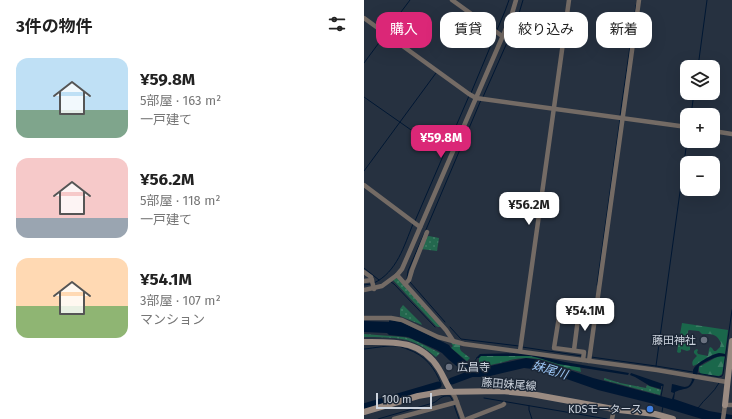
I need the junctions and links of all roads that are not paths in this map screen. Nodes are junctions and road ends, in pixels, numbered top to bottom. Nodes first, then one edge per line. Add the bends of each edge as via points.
1 (452, 0) edge
2 (516, 0) edge
3 (569, 0) edge
4 (639, 0) edge
5 (364, 18) edge
6 (499, 33) junction
7 (476, 97) junction
8 (553, 108) junction
9 (621, 118) junction
10 (680, 126) edge
11 (720, 132) edge
12 (732, 134) edge
13 (364, 185) edge
14 (420, 227) junction
15 (427, 232) dead end
16 (364, 272) edge
17 (397, 275) junction
18 (364, 281) edge
19 (407, 282) junction
20 (373, 284) junction
21 (364, 290) edge
22 (579, 311) dead end
23 (364, 318) edge
24 (578, 319) junction
25 (732, 341) edge
26 (364, 342) edge
27 (454, 342) junction
28 (521, 348) junction
29 (574, 350) junction
30 (583, 357) junction
31 (590, 358) junction
32 (730, 371) edge
33 (728, 382) junction
34 (451, 391) junction
35 (457, 402) junction
36 (504, 404) dead end
37 (727, 407) edge
38 (614, 409) junction
39 (364, 412) edge
40 (394, 419) edge
41 (463, 419) edge
42 (467, 419) edge
43 (612, 419) edge
44 (673, 419) edge
45 (723, 419) edge

1 - 6 street
2 - 6 street via 511,17
3 - 8 street
4 - 9 street
5 - 7 street
6 - 7 street
7 - 8 street
7 - 14 street
8 - 9 street
8 - 28 street
9 - 10 street
9 - 31 street
11 - 12 street
13 - 14 street
14 - 17 street
15 - 19 street
16 - 20 street via 371,277
17 - 19 street
17 - 20 street via 382,286
18 - 20 street
19 - 27 street
20 - 21 street
22 - 24 street
23 - 27 street via 402,320
24 - 29 street
24 - 29 street via 559,317 555,340 554,348
25 - 32 main road
26 - 34 main road via 398,343 423,351 440,370
27 - 28 street via 498,349
28 - 30 street
29 - 30 street via 584,352
30 - 31 street
31 - 33 street
32 - 33 main road
33 - 37 main road
34 - 35 street
34 - 38 main road, 藤田妹尾線 via 514,392
34 - 39 main road, 藤田妹尾線 via 430,393
35 - 40 street
35 - 41 street
36 - 42 street
37 - 45 street
38 - 43 street
38 - 44 main road, 藤田妹尾線

